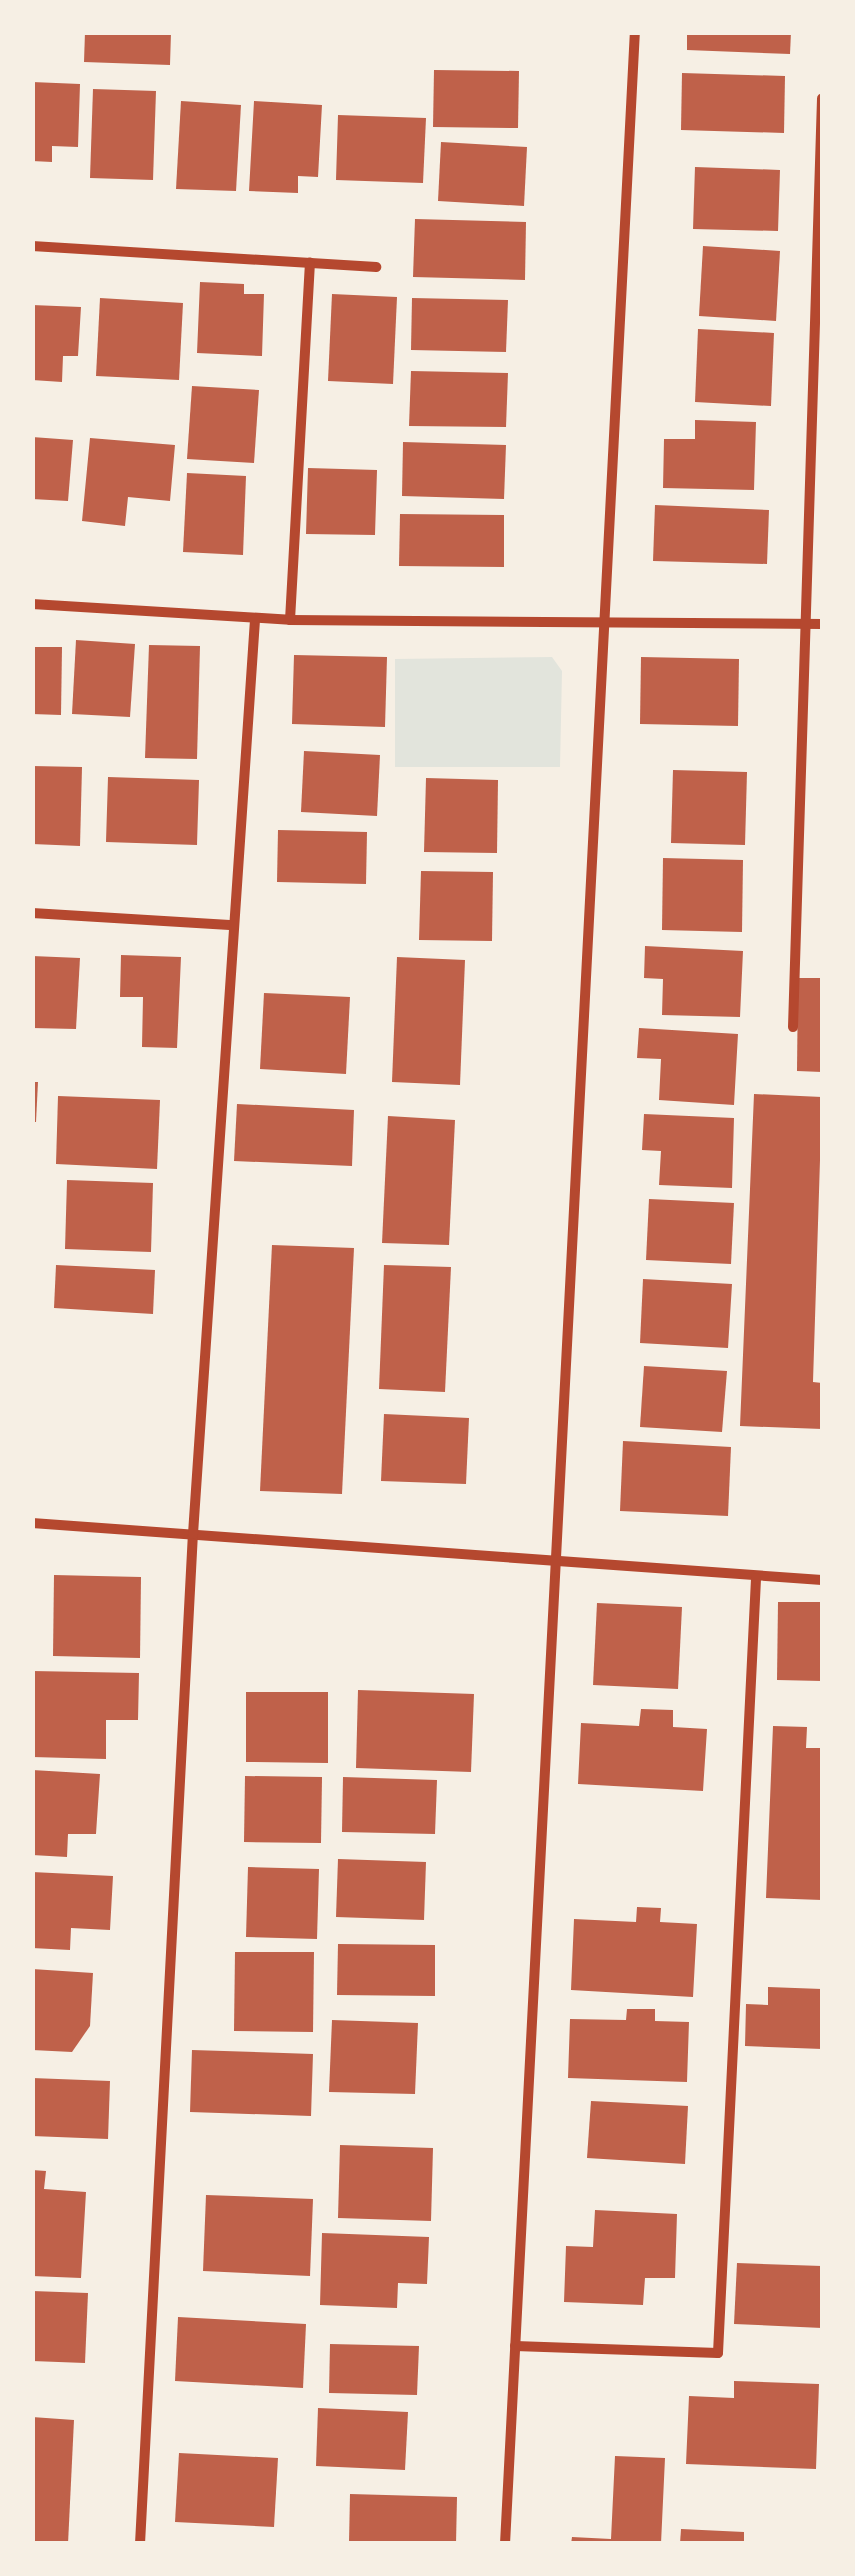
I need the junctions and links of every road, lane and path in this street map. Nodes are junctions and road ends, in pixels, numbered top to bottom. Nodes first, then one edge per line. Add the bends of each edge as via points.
1 (636, 32) edge
2 (822, 98) edge
3 (32, 246) edge
4 (310, 264) junction
5 (376, 267) dead end
6 (32, 604) edge
7 (255, 619) junction
8 (290, 620) junction
9 (604, 623) junction
10 (804, 624) junction
11 (822, 624) edge
12 (32, 913) edge
13 (230, 926) junction
14 (793, 1026) dead end
15 (32, 1523) edge
16 (193, 1534) junction
17 (555, 1560) junction
18 (756, 1578) junction
19 (822, 1580) edge
20 (515, 2346) junction
21 (140, 2544) edge
22 (505, 2544) edge

1 - 9 street
2 - 10 street
3 - 4 street
4 - 5 street
4 - 8 street
6 - 7 street
7 - 8 street
7 - 13 street
8 - 9 street
9 - 10 street
9 - 17 street
10 - 11 street
10 - 14 street
12 - 13 street
13 - 16 street
15 - 16 street
16 - 17 street
16 - 21 street
17 - 18 street
17 - 20 street
18 - 19 street
18 - 20 street via 718,2353
20 - 22 street

